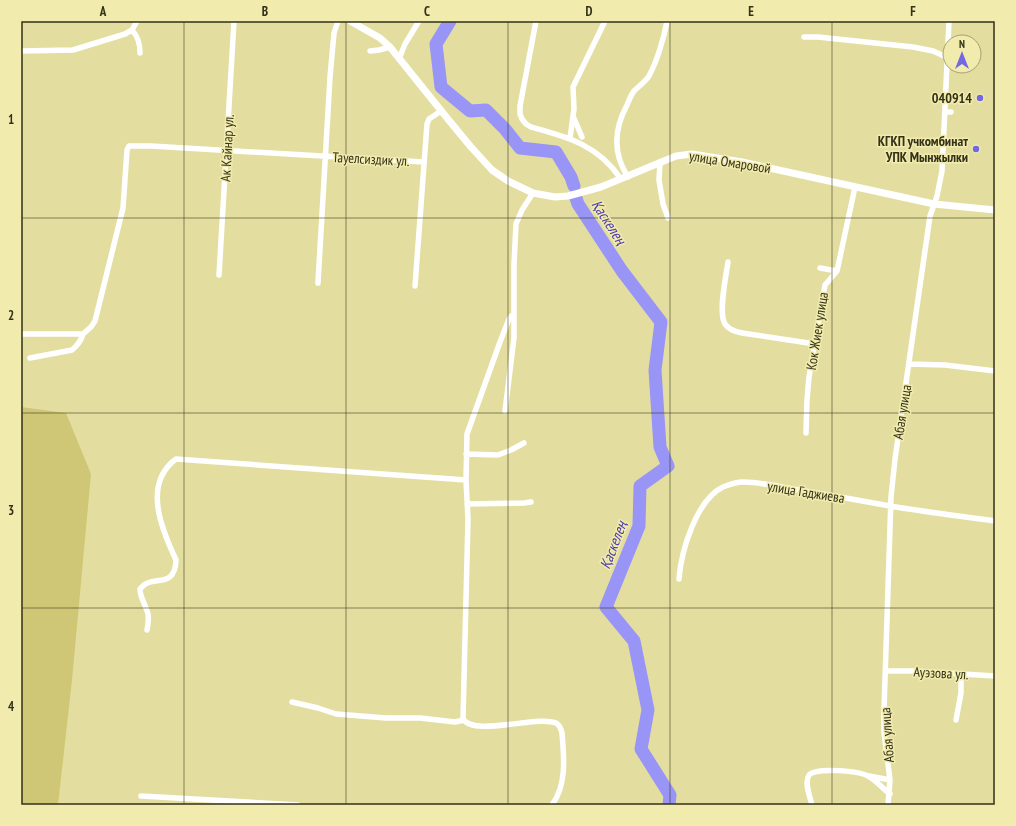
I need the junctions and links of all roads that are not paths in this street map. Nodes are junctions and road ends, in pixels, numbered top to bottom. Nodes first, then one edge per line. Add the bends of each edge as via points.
1 (137, 21) edge
2 (234, 21) edge
3 (338, 21) edge
4 (350, 21) edge
5 (419, 21) edge
6 (536, 21) edge
7 (605, 21) edge
8 (949, 21) edge
9 (666, 22) edge
10 (132, 30) junction
11 (949, 34) edge
12 (804, 37) dead end
13 (390, 47) junction
14 (370, 50) dead end
15 (21, 52) edge
16 (140, 53) dead end
17 (942, 55) edge
18 (399, 59) junction
19 (948, 74) edge
20 (441, 111) junction
21 (573, 114) junction
22 (582, 137) dead end
23 (570, 138) junction
24 (227, 151) junction
25 (325, 156) junction
26 (424, 162) junction
27 (660, 162) junction
28 (624, 178) junction
29 (855, 187) junction
30 (533, 193) junction
31 (934, 204) junction
32 (995, 210) edge
33 (668, 218) dead end
34 (728, 262) dead end
35 (820, 268) dead end
36 (837, 271) junction
37 (219, 275) dead end
38 (318, 283) dead end
39 (415, 286) dead end
40 (514, 313) junction
41 (21, 334) edge
42 (83, 334) junction
43 (815, 344) junction
44 (30, 358) dead end
45 (909, 364) junction
46 (995, 371) edge
47 (505, 412) dead end
48 (806, 433) dead end
49 (524, 443) dead end
50 (466, 454) junction
51 (466, 480) junction
52 (531, 502) dead end
53 (467, 504) junction
54 (891, 506) junction
55 (995, 521) edge
56 (679, 579) dead end
57 (147, 630) dead end
58 (886, 671) junction
59 (961, 674) junction
60 (995, 676) edge
61 (292, 702) dead end
62 (464, 720) junction
63 (956, 720) dead end
64 (867, 776) junction
65 (890, 780) junction
66 (890, 794) junction
67 (141, 796) dead end
68 (298, 805) edge
69 (552, 805) edge
70 (812, 805) edge
71 (889, 805) edge

1 - 10 street
2 - 24 street, Ак Кайнар ул.
3 - 25 street, Тауелсиздик ул. via 334,33
4 - 13 street, улица Омаровой via 380,38
5 - 18 street
6 - 23 street via 521,94 520,114 526,124
7 - 21 street via 574,86
8 - 11 street, Абая улица
9 - 28 street via 664,37 650,74 633,92 621,115 616,146
10 - 15 street via 73,50
10 - 16 street via 137,35
12 - 17 street via 913,47
13 - 14 street
13 - 18 street, улица Омаровой
18 - 20 street, улица Омаровой
19 - 31 street, Абая улица via 948,112 942,171
20 - 26 street, Тауелсиздик ул. via 429,119 427,124
20 - 30 street, улица Омаровой via 492,170 508,182
21 - 22 street
21 - 23 street
23 - 28 street via 591,149
24 - 25 street
24 - 37 street, Ак Кайнар ул.
24 - 42 street via 151,146 128,148 123,208 110,263 95,320
25 - 26 street, Тауелсиздик ул.
25 - 38 street
26 - 39 street
27 - 28 street, улица Омаровой
27 - 29 street, улица Омаровой via 692,154
27 - 33 street via 659,180
28 - 30 street, улица Омаровой via 587,192 568,196 555,197
29 - 31 street, улица Омаровой
29 - 36 street, Кок Жиек улица
30 - 40 street via 516,224
31 - 32 street, улица Омаровой
31 - 45 street, Абая улица via 930,216
34 - 43 street via 722,316 729,328 742,333
35 - 36 street
36 - 43 street, Кок Жиек улица via 825,285
40 - 47 street via 514,338
40 - 50 street via 509,319 468,427
41 - 42 street
42 - 44 street via 72,350
43 - 48 street, Кок Жиек улица via 807,400
45 - 46 street
45 - 54 street, Абая улица
49 - 50 street via 498,455
50 - 51 street
51 - 53 street
51 - 57 street via 176,459 164,470 157,490 160,521 176,564 170,578 146,583 140,589 148,614
52 - 53 street
53 - 62 street
54 - 55 street, улица Гаджиева
54 - 56 street, улица Гаджиева via 745,482 728,485 714,493 698,513 689,535
54 - 58 street, Абая улица
58 - 59 street, Ауэзова ул.
58 - 65 street, Абая улица via 884,732
59 - 60 street, Ауэзова ул.
59 - 63 street via 961,693
61 - 62 street via 336,714 455,722
62 - 69 street via 469,724 485,726 543,722 557,724 562,733 563,774 560,790
64 - 65 street
64 - 66 street
64 - 70 street via 851,771 812,772 808,775
65 - 66 street, Абая улица
66 - 71 street, Абая улица
67 - 68 street

